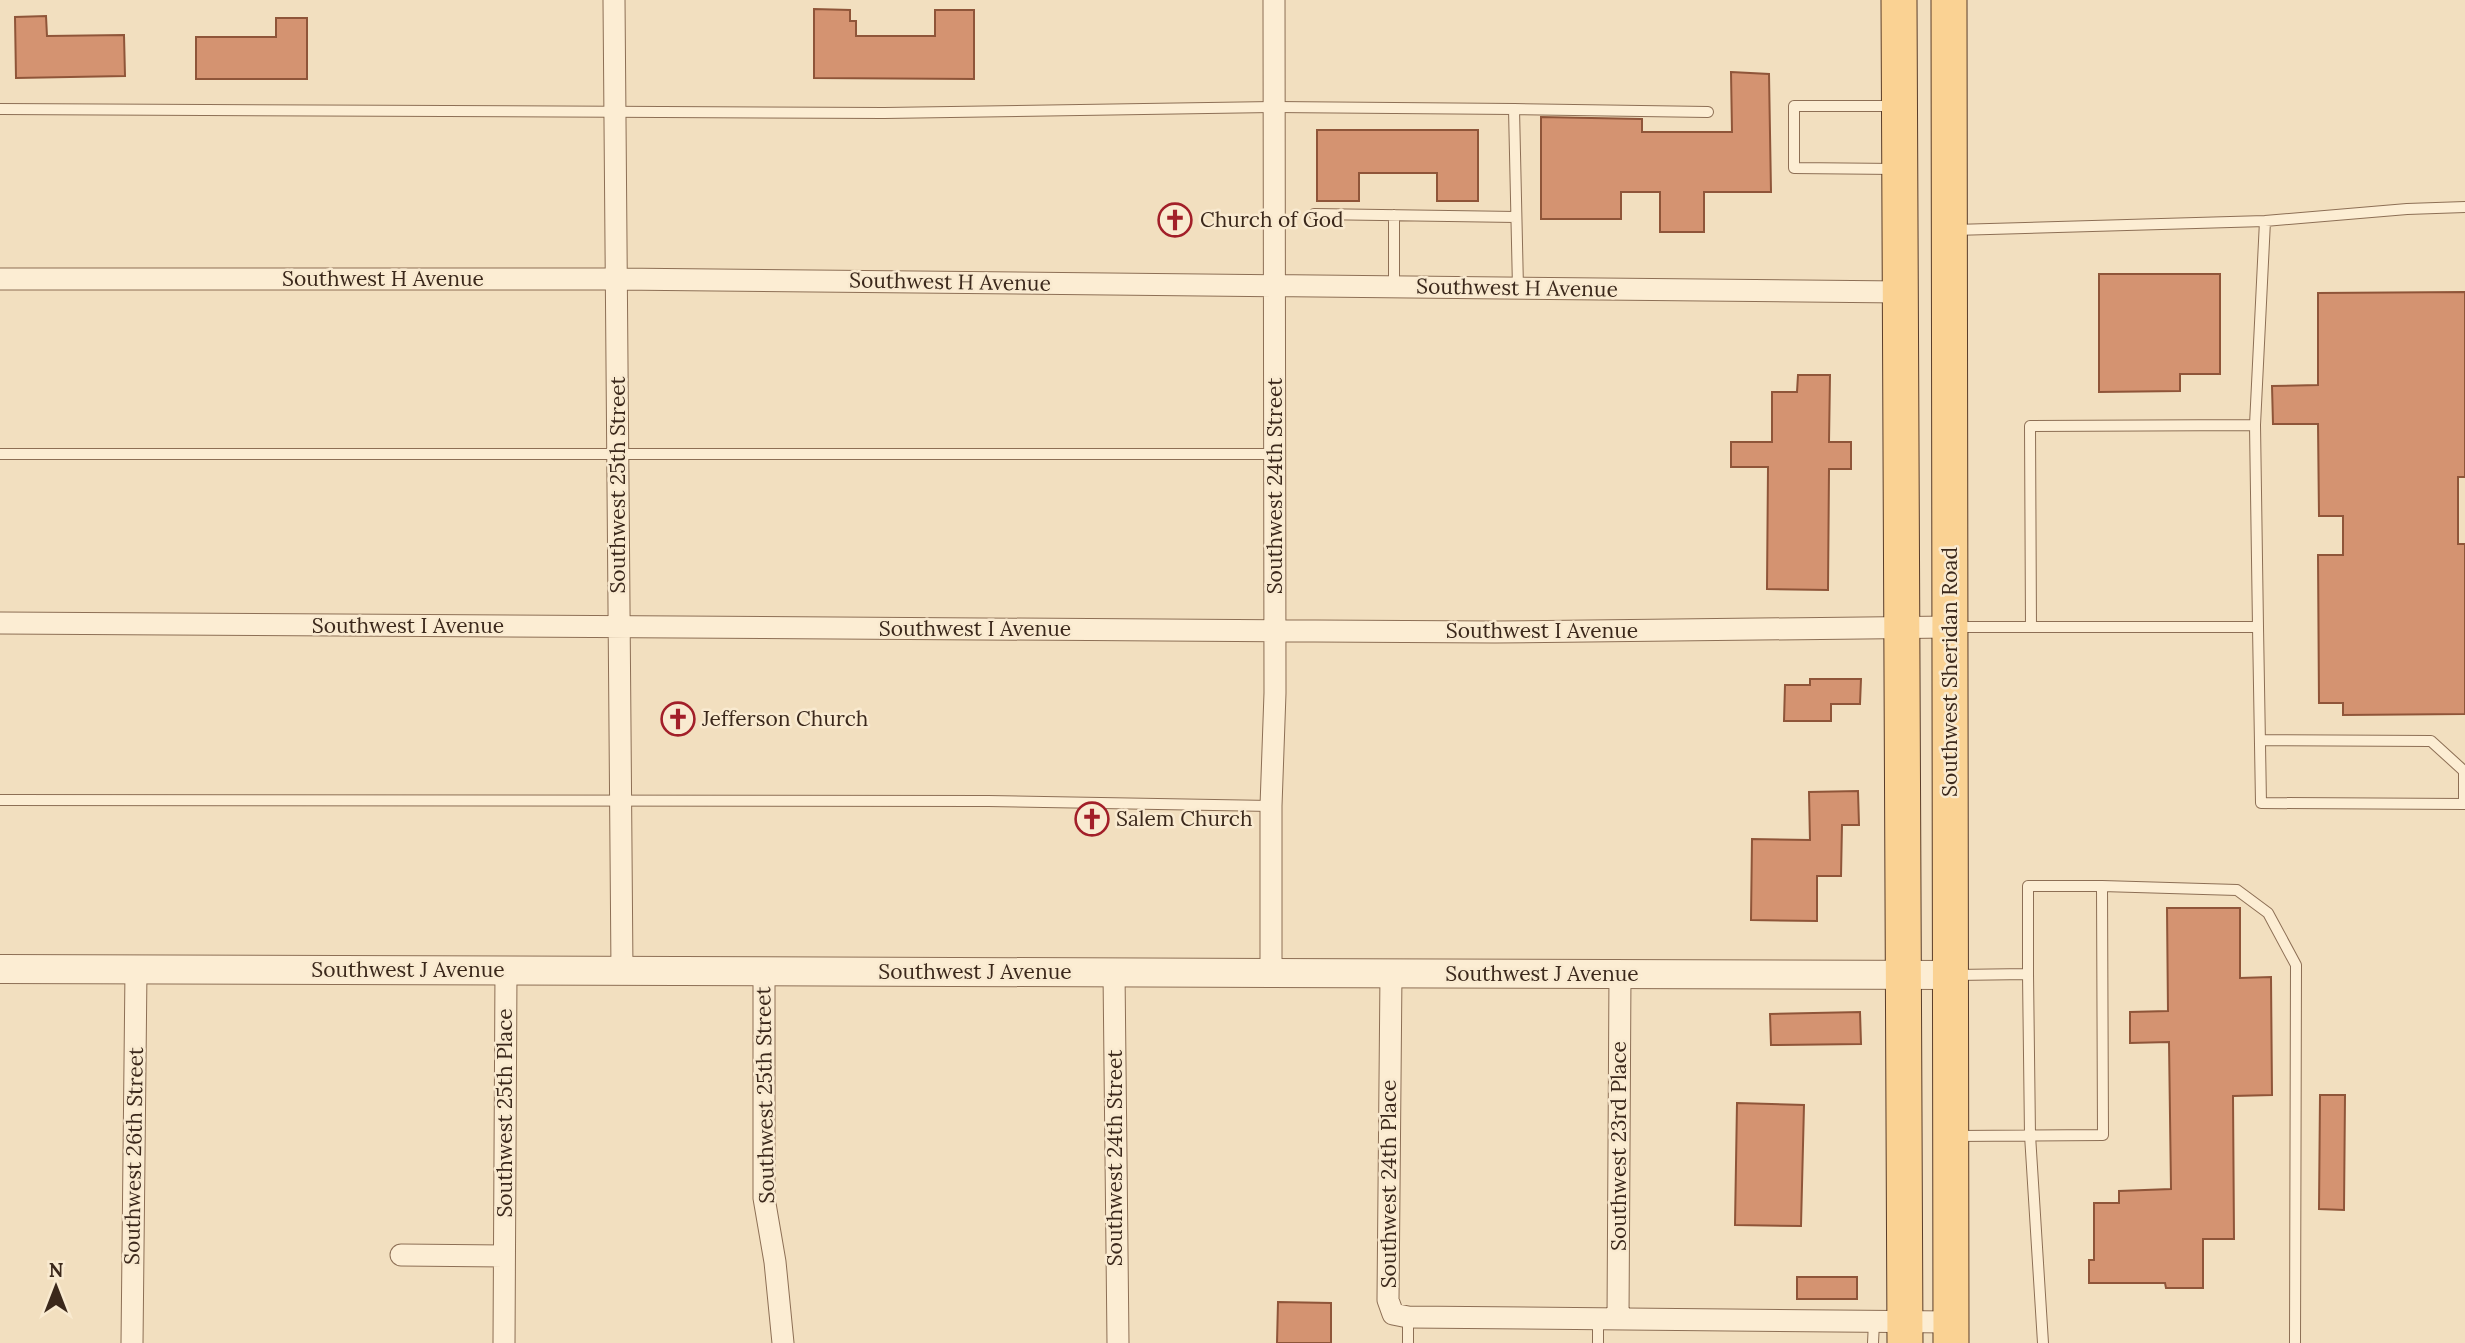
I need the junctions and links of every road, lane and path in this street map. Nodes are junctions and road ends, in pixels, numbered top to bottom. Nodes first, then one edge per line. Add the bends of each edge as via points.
1 (614, 0) edge
2 (1274, 0) edge
3 (1899, 0) edge
4 (1949, 0) edge
5 (1900, 106) junction
6 (1275, 107) junction
7 (0, 108) edge
8 (1514, 109) junction
9 (615, 112) junction
10 (1708, 112) dead end
11 (1900, 169) junction
12 (2465, 207) edge
13 (1314, 214) dead end
14 (1394, 215) junction
15 (1516, 217) junction
16 (2265, 221) junction
17 (1950, 230) junction
18 (0, 279) edge
19 (617, 279) junction
20 (1275, 285) junction
21 (1394, 286) junction
22 (1518, 288) junction
23 (1901, 292) junction
24 (2255, 425) junction
25 (0, 454) edge
26 (618, 454) junction
27 (1275, 454) junction
28 (0, 623) edge
29 (620, 627) junction
30 (1950, 627) junction
31 (2031, 627) junction
32 (2258, 627) junction
33 (1902, 628) junction
34 (1275, 631) junction
35 (2260, 740) junction
36 (0, 800) edge
37 (621, 801) junction
38 (2465, 804) edge
39 (1271, 806) junction
40 (2102, 886) junction
41 (0, 969) edge
42 (136, 970) junction
43 (506, 971) junction
44 (622, 971) junction
45 (764, 971) junction
46 (1114, 972) junction
47 (1271, 973) junction
48 (1391, 974) junction
49 (1620, 974) junction
50 (2028, 974) junction
51 (1904, 975) junction
52 (1951, 975) junction
53 (2030, 1135) junction
54 (1952, 1136) junction
55 (401, 1255) dead end
56 (504, 1256) junction
57 (1408, 1317) junction
58 (1608, 1319) junction
59 (1890, 1332) edge
60 (1951, 1333) edge
61 (132, 1343) edge
62 (504, 1343) edge
63 (783, 1343) edge
64 (1118, 1343) edge
65 (1408, 1343) edge
66 (1598, 1343) edge
67 (2042, 1343) edge
68 (2295, 1343) edge

1 - 9 street, Southwest 25th Street
2 - 6 street, Southwest 24th Street
3 - 5 main road
4 - 17 main road, Southwest Sheridan Road
5 - 11 main road
5 - 11 lane via 1794,106 1794,169
6 - 8 lane
6 - 9 lane
6 - 20 street, Southwest 24th Street
7 - 9 lane
8 - 10 lane
8 - 15 lane
9 - 19 street, Southwest 25th Street
11 - 23 main road
12 - 16 lane
13 - 14 lane
14 - 15 lane
14 - 21 lane
15 - 22 lane
16 - 17 lane
16 - 24 lane
17 - 30 main road, Southwest Sheridan Road
18 - 19 street, Southwest H Avenue
19 - 20 street, Southwest H Avenue
19 - 26 street, Southwest 25th Street
20 - 21 street, Southwest H Avenue
20 - 27 street, Southwest 24th Street
21 - 22 street, Southwest H Avenue
22 - 23 street, Southwest H Avenue
23 - 33 main road
24 - 31 lane via 2030,426
24 - 32 lane
25 - 26 lane
26 - 27 lane
26 - 29 street, Southwest 25th Street
27 - 34 street, Southwest 24th Street
28 - 29 street, Southwest I Avenue
29 - 34 street, Southwest I Avenue
29 - 37 street, Southwest 25th Street
30 - 31 lane
30 - 33 street, Southwest I Avenue
30 - 52 main road, Southwest Sheridan Road
31 - 32 lane
32 - 35 lane
33 - 34 street, Southwest I Avenue
33 - 51 main road
34 - 39 street, Southwest 24th Street
35 - 38 lane via 2431,741 2464,771
35 - 38 lane via 2261,803
36 - 37 lane
37 - 39 lane
37 - 44 street, Southwest 25th Street
39 - 47 street, Southwest 24th Street
40 - 50 lane via 2028,886
40 - 53 lane via 2103,1135
40 - 68 lane via 2237,890 2268,913 2296,965
41 - 42 street, Southwest J Avenue
42 - 43 street, Southwest J Avenue
42 - 61 street, Southwest 26th Street
43 - 44 street, Southwest J Avenue
43 - 56 street, Southwest 25th Place
44 - 45 street, Southwest J Avenue
45 - 46 street, Southwest J Avenue
45 - 63 street, Southwest 25th Street via 764,1198
46 - 47 street, Southwest J Avenue
46 - 64 street, Southwest 24th Street
47 - 48 street, Southwest J Avenue
48 - 49 street, Southwest J Avenue
48 - 57 street, Southwest 24th Place via 1388,1300 1393,1314
49 - 51 street, Southwest J Avenue
49 - 58 street, Southwest 23rd Place
50 - 52 lane
50 - 53 lane
51 - 52 street, Southwest J Avenue
51 - 59 main road
52 - 54 main road, Southwest Sheridan Road
53 - 54 lane
53 - 67 lane
54 - 60 main road, Southwest Sheridan Road
55 - 56 street
56 - 62 street, Southwest 25th Place
57 - 58 street, Southwest 24th Place
57 - 65 lane
58 - 59 street, Southwest 24th Place
58 - 66 lane
59 - 60 street, Southwest 24th Place

